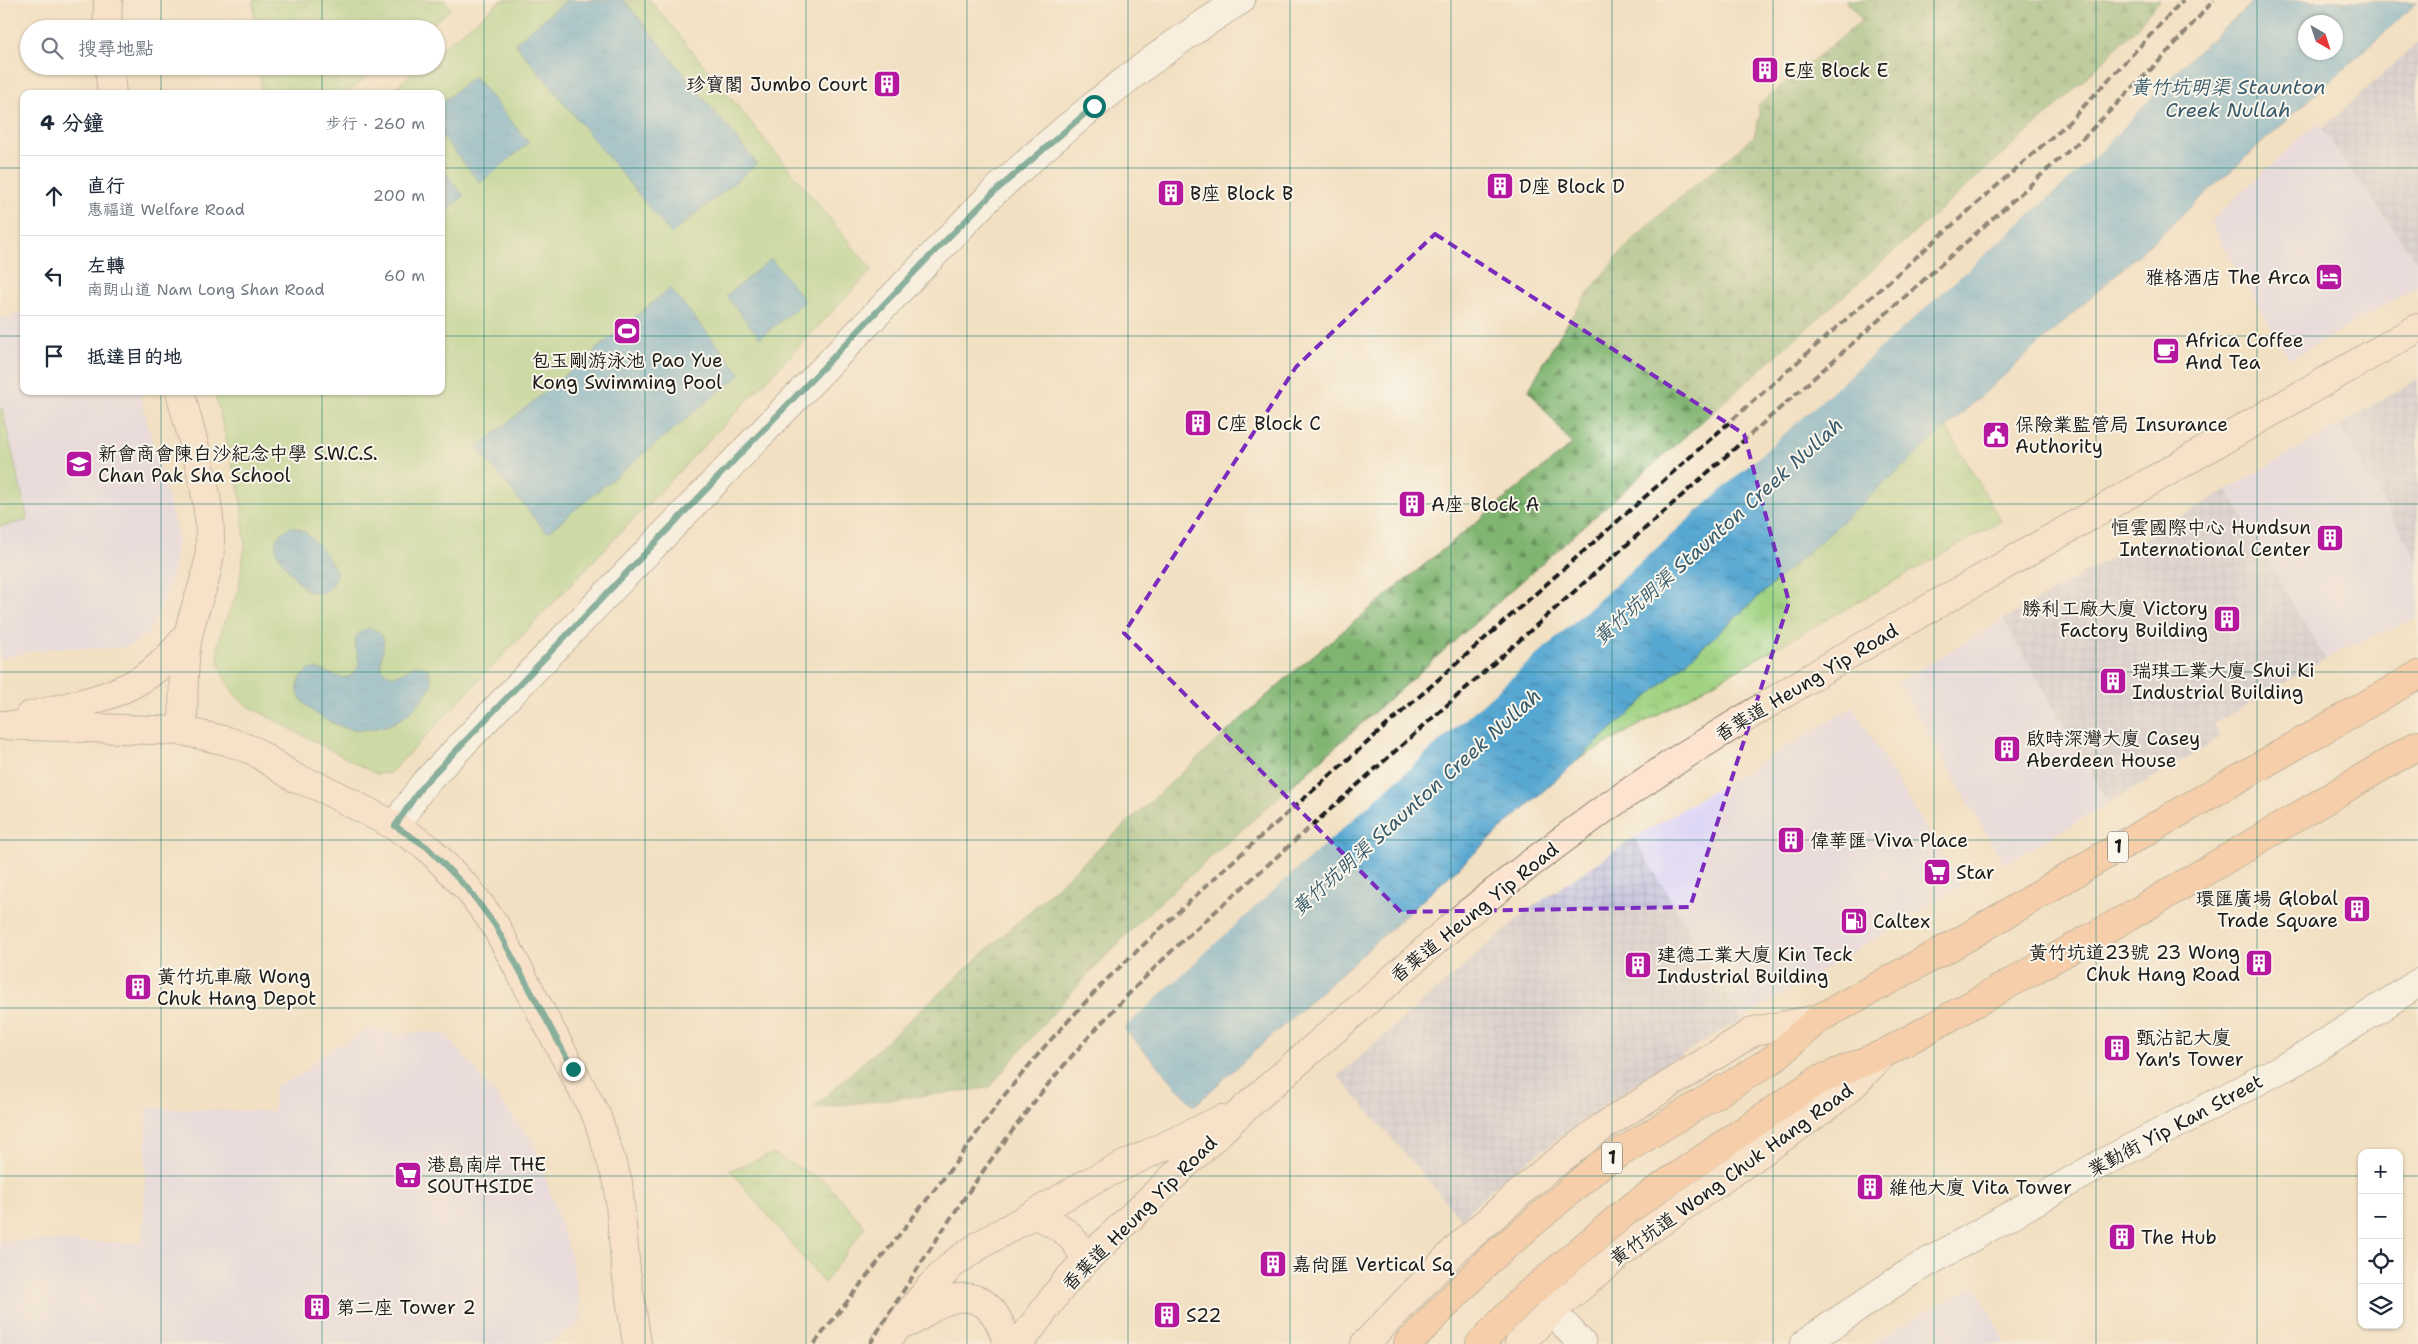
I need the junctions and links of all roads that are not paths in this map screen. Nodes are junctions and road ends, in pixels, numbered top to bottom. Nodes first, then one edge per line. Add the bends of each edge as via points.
1 (108, 0) edge
2 (1241, 0) edge
3 (107, 20) edge
4 (110, 75) edge
5 (112, 90) edge
6 (2418, 328) edge
7 (181, 395) edge
8 (188, 635) junction
9 (2418, 674) edge
10 (0, 724) edge
11 (183, 731) junction
12 (2418, 745) edge
13 (395, 826) junction
14 (2418, 983) edge
15 (1818, 1020) junction
16 (1883, 1054) junction
17 (1244, 1109) junction
18 (1035, 1214) junction
19 (1086, 1260) junction
20 (887, 1340) edge
21 (637, 1344) edge
22 (1007, 1344) edge
23 (1019, 1344) edge
24 (1365, 1344) edge
25 (1408, 1344) edge
26 (1480, 1344) edge
27 (1519, 1344) edge
28 (1804, 1344) edge

1 - 3 street
2 - 13 street via 1108,93 992,194 423,785
4 - 5 street
6 - 17 street, 香葉道 Heung Yip Road via 1841,659 1680,758 1604,809 1465,915
7 - 8 street via 206,499 210,544 206,584
8 - 10 street via 168,659 140,681 105,696
8 - 11 street
9 - 15 highway, 1 via 1964,939
10 - 11 street
11 - 13 street via 227,741 254,752 295,778 320,787
12 - 16 highway, 黃竹坑道 Wong Chuk Hang Road via 2135,913
13 - 21 street via 427,847 469,890 495,925 597,1118 618,1182
14 - 28 street, 業勤街 Yip Kan Street via 2306,1055 2099,1165 1909,1273
15 - 24 street via 1754,1031 1602,1127 1545,1171 1459,1246
15 - 25 highway, 1 via 1773,1059 1600,1165 1469,1280
16 - 26 highway via 1817,1081 1629,1209 1524,1297
16 - 27 street, 黃竹坑道 Wong Chuk Hang Road via 1828,1106 1648,1231 1553,1310
17 - 18 street, 香葉道 Heung Yip Road via 1093,1180
17 - 19 street, 香葉道 Heung Yip Road
18 - 19 street via 1065,1230 1078,1243
18 - 20 street, 香葉道 Heung Yip Road via 952,1264
19 - 23 street, 香葉道 Heung Yip Road
20 - 22 street via 940,1303 962,1297 981,1301 990,1307 1000,1320

